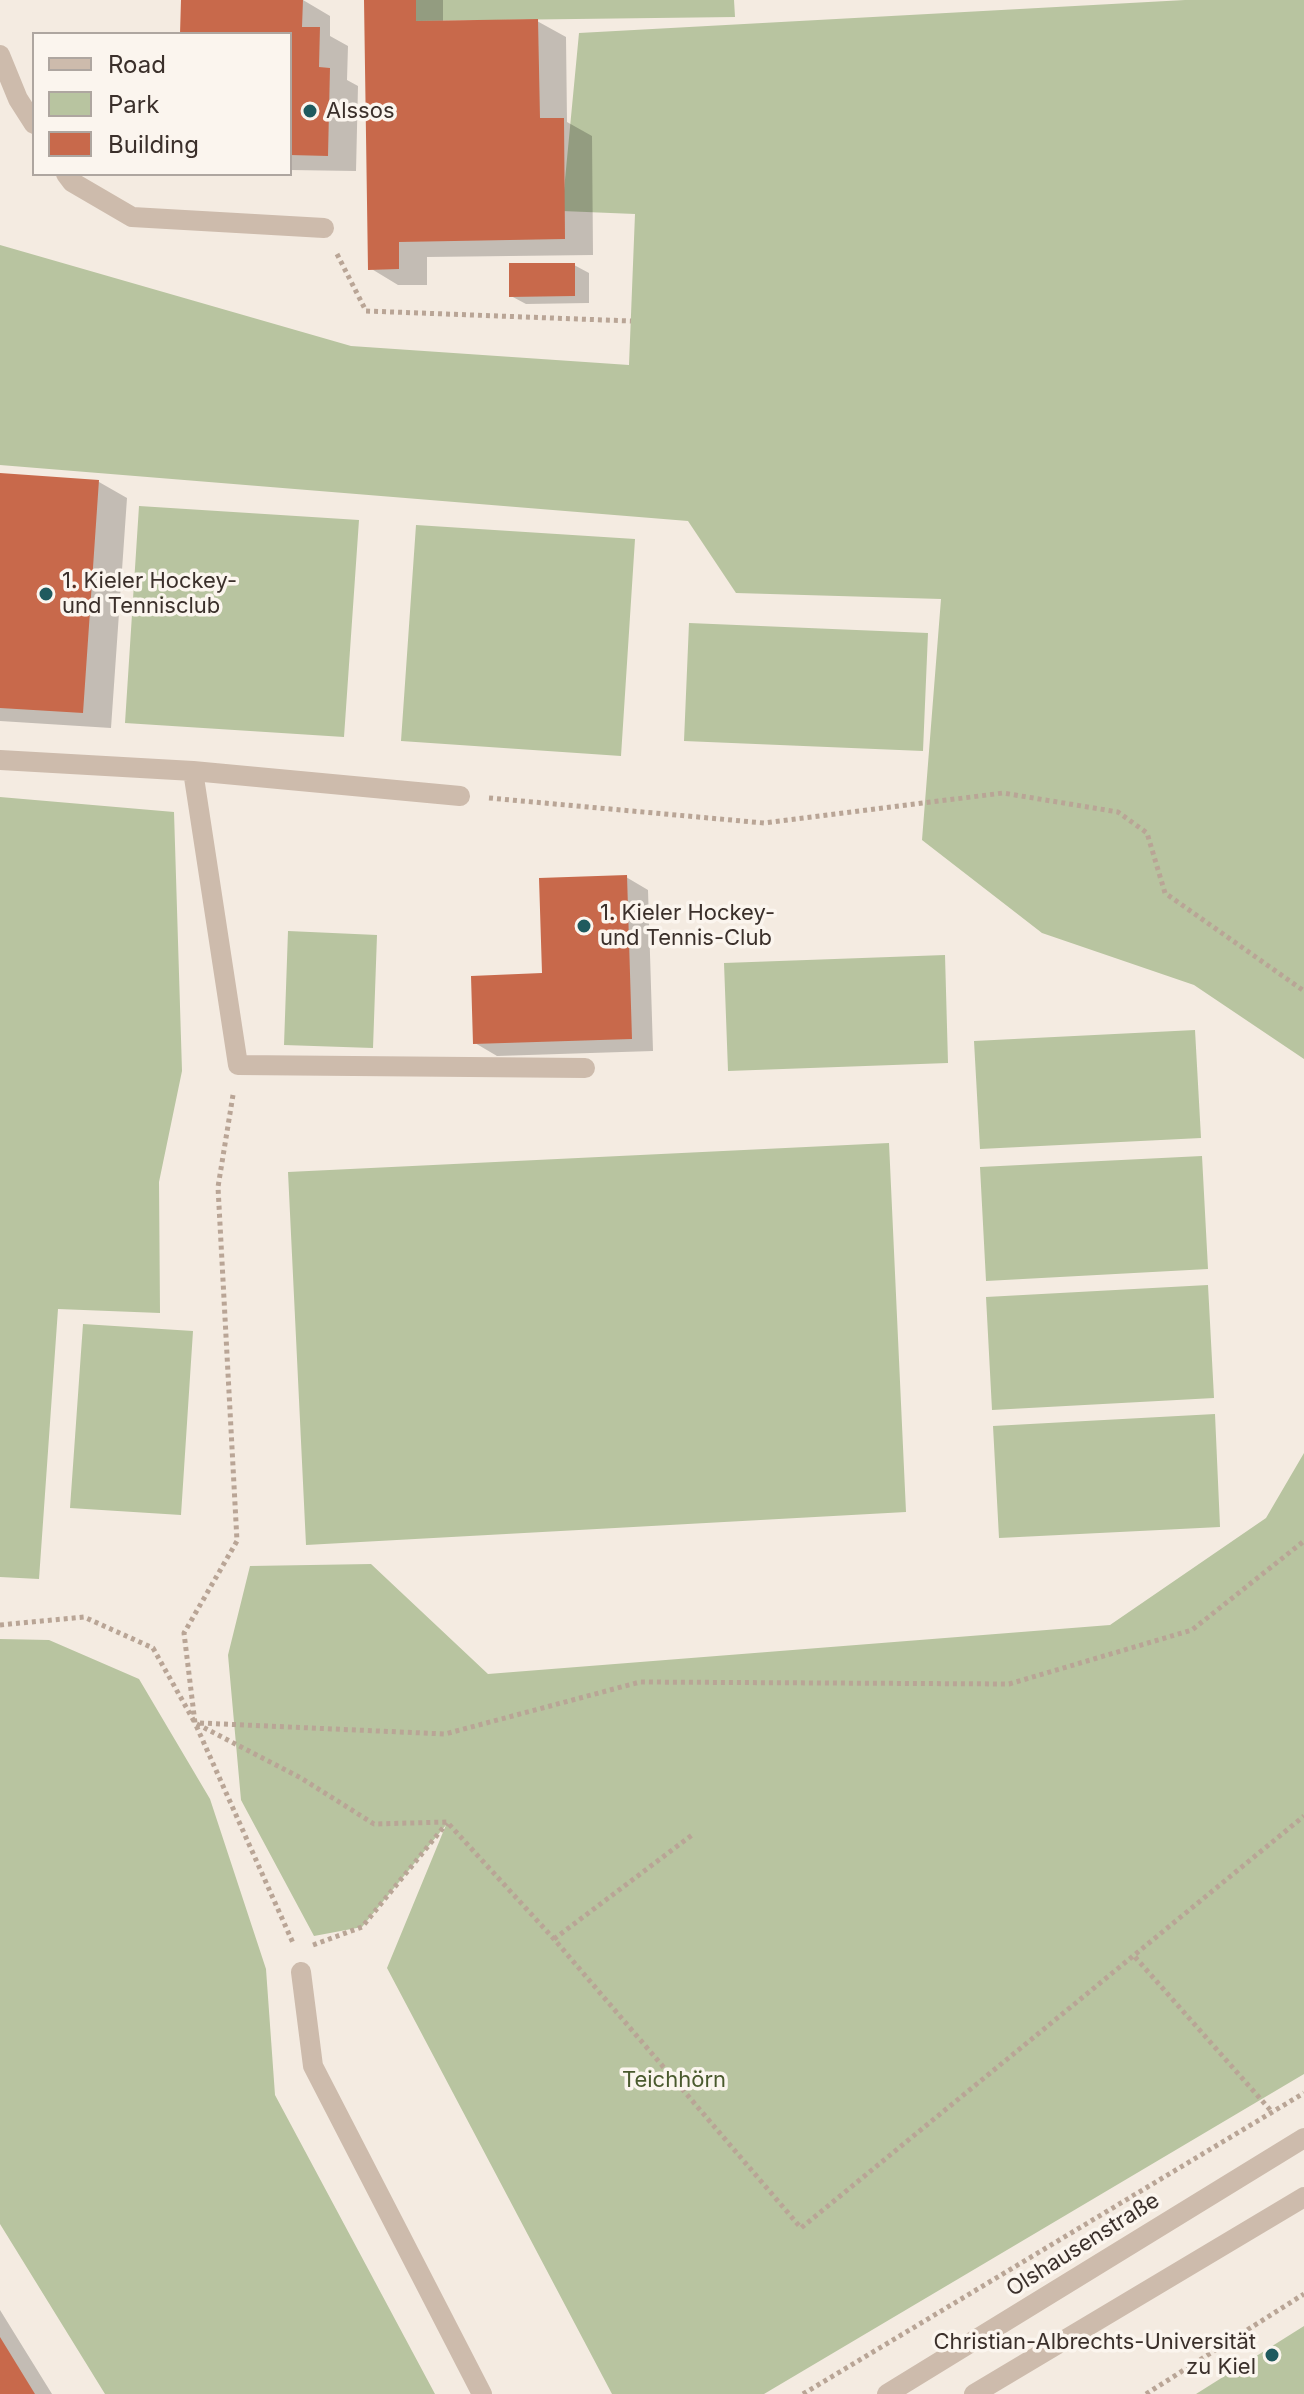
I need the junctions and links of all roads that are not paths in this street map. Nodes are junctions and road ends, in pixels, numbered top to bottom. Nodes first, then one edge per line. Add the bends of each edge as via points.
1 (0, 55) edge
2 (32, 121) edge
3 (68, 176) edge
4 (324, 228) road end
5 (0, 760) edge
6 (193, 771) junction
7 (460, 796) road end
8 (585, 1068) dead end
9 (301, 1972) road end
10 (1298, 2141) edge
11 (1304, 2197) edge
12 (482, 2394) edge
13 (887, 2394) edge
14 (974, 2394) edge

1 - 2 street
3 - 4 street via 132,217
5 - 6 street
6 - 7 street
6 - 8 street via 238,1065
9 - 12 street via 313,2066
10 - 13 street, Olshausenstraße
11 - 14 street

